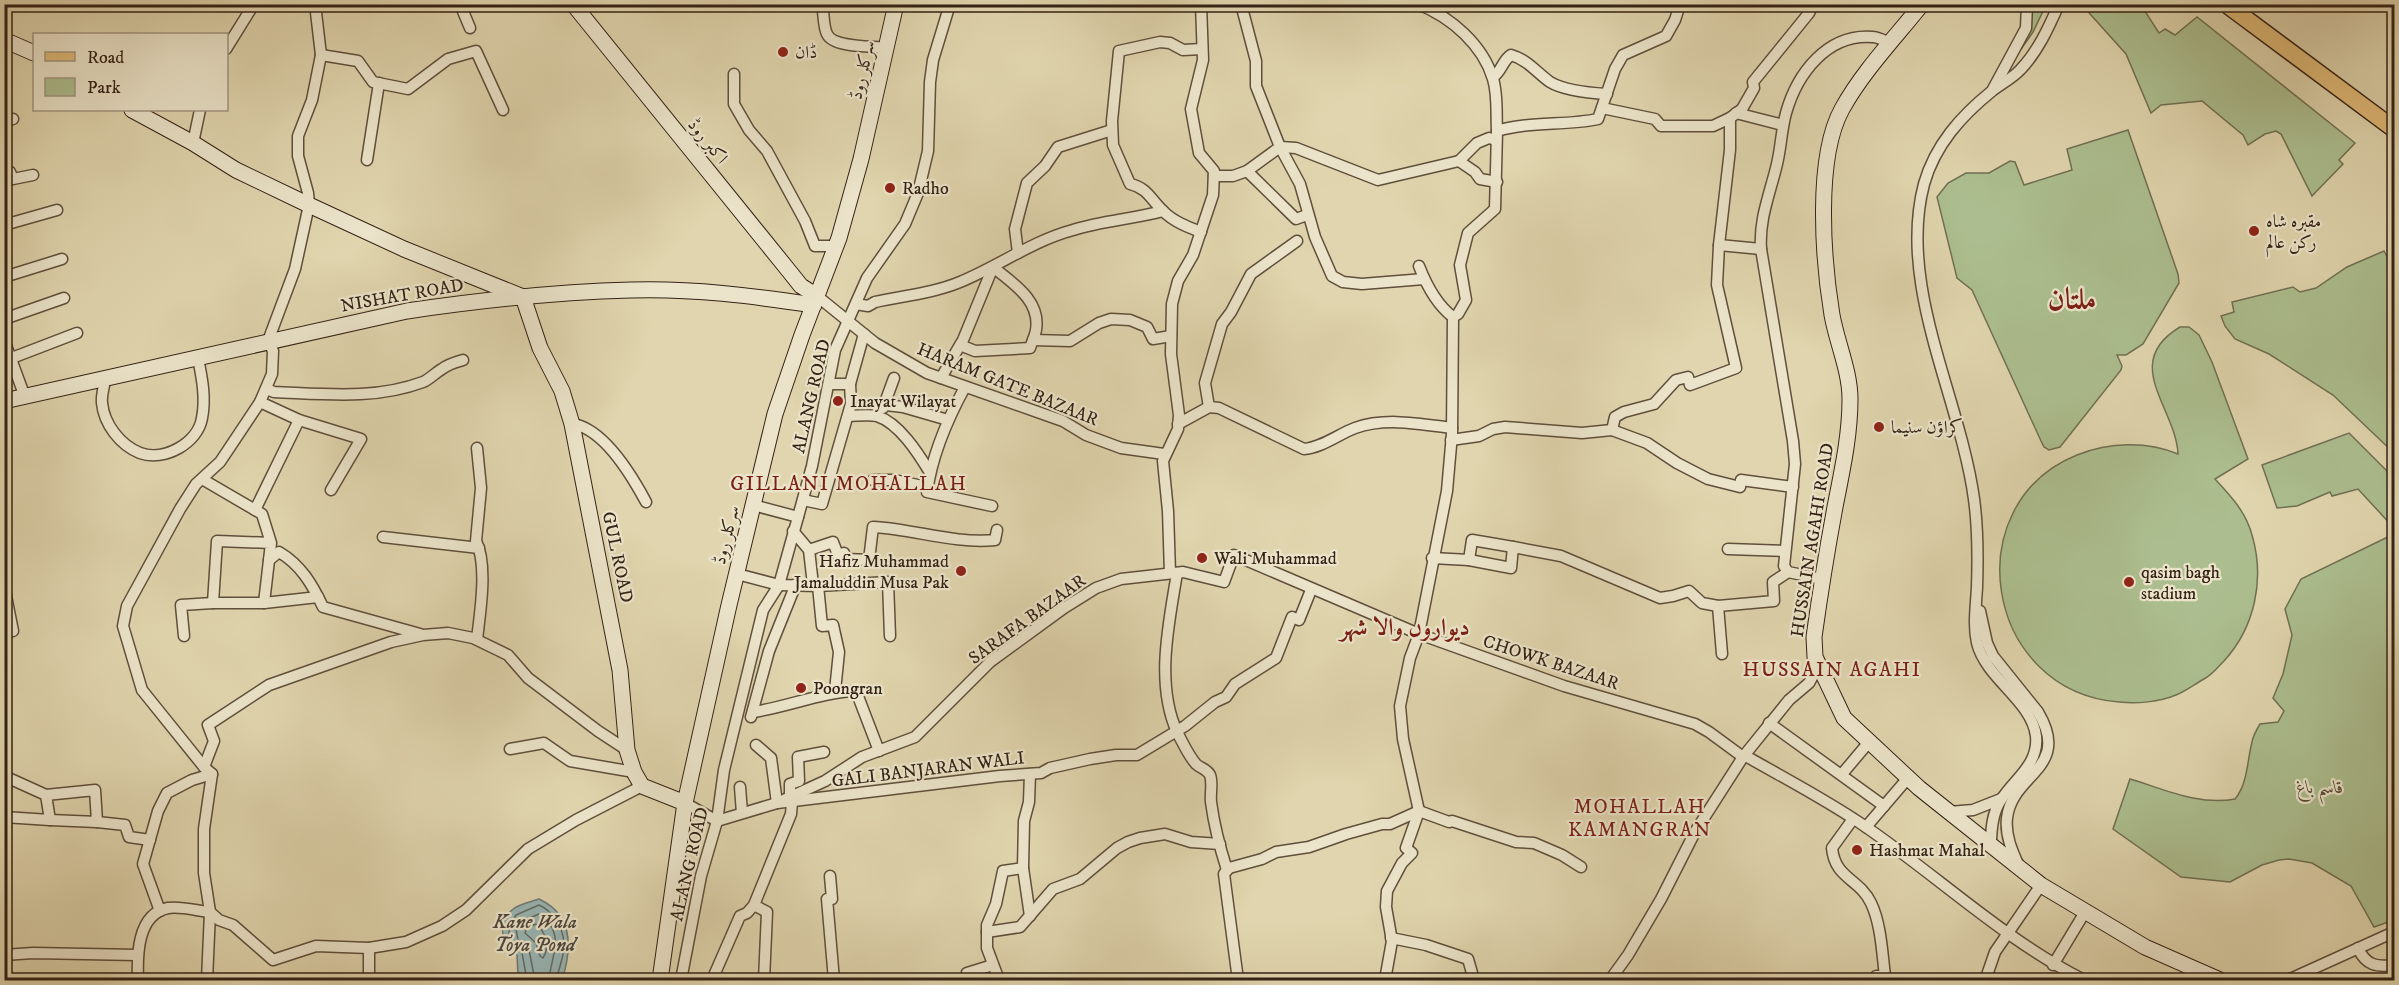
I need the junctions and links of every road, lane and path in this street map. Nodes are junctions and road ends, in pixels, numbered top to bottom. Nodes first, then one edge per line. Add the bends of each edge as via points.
1 (254, 4) edge
2 (315, 4) edge
3 (460, 4) edge
4 (573, 4) edge
5 (822, 4) edge
6 (896, 4) edge
7 (950, 4) edge
8 (1201, 4) edge
9 (1241, 4) edge
10 (1418, 4) edge
11 (1680, 4) edge
12 (1813, 4) edge
13 (1922, 4) edge
14 (2027, 4) edge
15 (2059, 4) edge
16 (2226, 4) edge
17 (2244, 4) edge
18 (470, 28) dead end
19 (4, 40) edge
20 (1890, 43) junction
21 (228, 46) edge
22 (887, 48) junction
23 (1202, 49) junction
24 (33, 53) edge
25 (321, 55) junction
26 (734, 74) dead end
27 (1492, 77) junction
28 (380, 83) junction
29 (1991, 92) junction
30 (1607, 94) junction
31 (1602, 108) junction
32 (503, 110) dead end
33 (134, 111) edge
34 (200, 111) edge
35 (1733, 115) junction
36 (2394, 116) edge
37 (1783, 125) junction
38 (2394, 129) edge
39 (1112, 130) junction
40 (1496, 135) junction
41 (193, 143) junction
42 (1280, 147) junction
43 (368, 160) dead end
44 (1459, 160) junction
45 (1247, 171) junction
46 (4, 173) edge
47 (33, 175) dead end
48 (1214, 176) junction
49 (1497, 182) junction
50 (309, 205) junction
51 (57, 210) dead end
52 (1163, 211) junction
53 (1308, 215) junction
54 (4, 225) edge
55 (1201, 232) junction
56 (1297, 242) dead end
57 (1719, 245) junction
58 (836, 246) junction
59 (1761, 249) junction
60 (1018, 253) junction
61 (62, 259) dead end
62 (1419, 266) dead end
63 (993, 267) junction
64 (4, 277) edge
65 (1424, 279) junction
66 (523, 297) junction
67 (64, 298) dead end
68 (815, 301) junction
69 (856, 304) junction
70 (1453, 317) junction
71 (4, 319) edge
72 (849, 322) junction
73 (77, 333) dead end
74 (864, 334) junction
75 (1171, 336) junction
76 (4, 340) edge
77 (1033, 340) junction
78 (268, 341) junction
79 (960, 345) junction
80 (198, 358) junction
81 (8, 360) edge
82 (463, 360) dead end
83 (894, 378) dead end
84 (941, 378) junction
85 (105, 380) junction
86 (829, 384) junction
87 (850, 384) junction
88 (965, 387) junction
89 (266, 389) junction
90 (25, 397) junction
91 (4, 401) edge
92 (260, 402) junction
93 (886, 405) junction
94 (1209, 407) junction
95 (848, 416) junction
96 (876, 416) junction
97 (299, 420) junction
98 (948, 420) junction
99 (572, 423) junction
100 (1178, 424) junction
101 (1452, 428) junction
102 (1612, 430) junction
103 (1451, 440) junction
104 (477, 448) dead end
105 (1164, 454) junction
106 (930, 471) junction
107 (202, 479) junction
108 (873, 480) dead end
109 (927, 487) junction
110 (1793, 487) junction
111 (331, 490) dead end
112 (803, 500) junction
113 (646, 502) dead end
114 (753, 505) junction
115 (992, 506) dead end
116 (255, 510) junction
117 (798, 518) junction
118 (997, 530) dead end
119 (793, 531) junction
120 (383, 537) dead end
121 (271, 543) junction
122 (1513, 547) junction
123 (479, 548) junction
124 (1728, 549) dead end
125 (809, 550) junction
126 (1785, 551) junction
127 (1432, 558) junction
128 (269, 560) junction
129 (1469, 560) junction
130 (1788, 572) junction
131 (1176, 573) junction
132 (736, 574) junction
133 (1822, 579) junction
134 (796, 584) junction
135 (779, 585) junction
136 (815, 585) junction
137 (4, 586) edge
138 (1311, 590) junction
139 (1977, 593) junction
140 (318, 597) junction
141 (213, 603) junction
142 (264, 603) junction
143 (1718, 606) junction
144 (14, 631) dead end
145 (1419, 634) junction
146 (423, 635) junction
147 (184, 636) dead end
148 (890, 636) dead end
149 (477, 639) junction
150 (756, 643) junction
151 (771, 646) junction
152 (1722, 654) dead end
153 (1819, 665) junction
154 (835, 691) junction
155 (753, 712) junction
156 (739, 715) junction
157 (1769, 723) junction
158 (1177, 731) junction
159 (1869, 742) junction
160 (756, 744) dead end
161 (510, 749) dead end
162 (627, 750) junction
163 (879, 751) junction
164 (824, 752) dead end
165 (1744, 756) junction
166 (208, 771) junction
167 (634, 772) junction
168 (1030, 774) junction
169 (1842, 774) junction
170 (4, 776) edge
171 (1908, 778) junction
172 (642, 786) junction
173 (740, 787) dead end
174 (46, 795) junction
175 (791, 799) junction
176 (2001, 799) junction
177 (685, 802) junction
178 (777, 803) junction
179 (1884, 806) junction
180 (1419, 811) junction
181 (1949, 812) junction
182 (742, 813) junction
183 (4, 817) edge
184 (1853, 819) junction
185 (50, 820) junction
186 (717, 821) junction
187 (97, 822) junction
188 (1866, 827) junction
189 (150, 840) junction
190 (1220, 844) junction
191 (1991, 845) junction
192 (1581, 867) dead end
193 (1023, 868) junction
194 (2020, 868) junction
195 (1227, 870) junction
196 (830, 876) dead end
197 (2041, 885) junction
198 (754, 905) junction
199 (160, 911) junction
200 (210, 912) junction
201 (2085, 912) junction
202 (1030, 916) junction
203 (987, 932) junction
204 (2394, 932) edge
205 (2008, 934) junction
206 (1391, 938) junction
207 (369, 948) junction
208 (2358, 948) junction
209 (137, 954) junction
210 (4, 955) edge
211 (993, 964) junction
212 (2053, 965) junction
213 (2394, 965) edge
214 (1887, 978) edge
215 (1986, 978) dead end
216 (138, 981) edge
217 (207, 981) edge
218 (369, 981) edge
219 (660, 981) edge
220 (681, 981) edge
221 (712, 981) edge
222 (764, 981) edge
223 (834, 981) edge
224 (968, 981) edge
225 (999, 981) edge
226 (1238, 981) edge
227 (1385, 981) edge
228 (1474, 981) edge
229 (1610, 981) edge
230 (1873, 981) edge
231 (2084, 981) edge
232 (2220, 981) edge
233 (2288, 981) edge

1 - 21 street
2 - 25 street
3 - 18 street
4 - 68 main road, اکبر روڈ
5 - 22 street via 826,33 832,40
6 - 22 main road, سرکلر روڈ
7 - 69 street, ALANG ROAD via 933,60 928,151 918,193 905,224 867,278
8 - 23 street
9 - 42 street via 1256,61 1256,86
10 - 27 street via 1443,17 1475,43
11 - 30 street via 1666,36 1623,55
12 - 35 street via 1753,82 1749,99
13 - 20 main road, HUSSAIN AGAHI ROAD
14 - 29 street via 2026,28
15 - 29 street via 2048,29 2021,69
16 - 38 main road
17 - 36 main road
19 - 24 main road
20 - 37 street via 1873,37 1848,40 1828,49 1800,79
20 - 133 main road, HUSSAIN AGAHI ROAD via 1860,80 1835,123 1824,184 1832,315 1850,397 1847,446
22 - 58 main road, سرکلر روڈ
23 - 39 street via 1182,50 1160,42 1119,51
23 - 48 street via 1191,109 1199,153
25 - 28 street via 358,61 373,82
25 - 50 street via 312,100 298,136 297,156
26 - 58 street via 734,104 766,150 815,246
27 - 30 street via 1511,55 1525,60 1551,82
27 - 40 street
28 - 32 street via 408,89 448,58 476,51
28 - 43 street
29 - 139 street via 1958,123 1938,149 1925,183 1917,239 1923,294 1972,483 1978,542
30 - 31 street
31 - 35 street via 1655,119 1661,126 1713,126
31 - 40 street via 1598,119 1517,126
33 - 41 main road
34 - 41 street
35 - 37 street
35 - 57 street
37 - 59 street via 1777,166 1760,224
39 - 52 street via 1113,145 1131,184 1148,192
39 - 60 street via 1058,147 1027,183 1015,229
40 - 44 street via 1478,143
40 - 49 street
41 - 50 main road via 236,170
42 - 44 street via 1296,148 1378,180
42 - 45 street
42 - 53 street via 1300,184
44 - 49 street via 1480,179
45 - 48 street
45 - 53 street via 1296,219
46 - 47 street via 10,172 14,180
48 - 55 street via 1213,195
49 - 70 street via 1495,209 1468,233 1460,265 1466,300
50 - 66 main road
50 - 78 street via 295,269
51 - 54 street
52 - 55 street via 1182,225
52 - 60 street via 1074,229
53 - 65 street via 1332,276 1362,285
55 - 75 street via 1177,284
56 - 94 street via 1251,274 1222,324 1205,383
57 - 59 street
57 - 102 street via 1718,285 1736,368 1690,385 1688,377 1676,380 1654,405 1615,417
58 - 68 main road, سرکلر روڈ
59 - 110 street via 1794,441
60 - 63 street
61 - 64 street
62 - 65 street
63 - 69 street via 957,283 868,306
63 - 77 street via 1026,293 1036,320
63 - 79 street
65 - 70 street via 1443,310
66 - 68 main road, NISHAT ROAD via 632,290 724,292
66 - 78 main road, NISHAT ROAD via 407,311
66 - 99 main road, GUL ROAD
67 - 71 street
68 - 72 street, HARAM GATE BAZAAR
68 - 114 main road, سرکلر روڈ via 775,414
69 - 72 street, ALANG ROAD
70 - 101 street
72 - 74 street, HARAM GATE BAZAAR
72 - 86 street, ALANG ROAD via 835,350
73 - 81 street
74 - 84 street, HARAM GATE BAZAAR
74 - 87 street
75 - 77 street via 1153,339 1147,327 1130,320 1111,319 1070,341
75 - 100 street
76 - 81 street
77 - 79 street via 1030,348 975,351
78 - 80 main road, NISHAT ROAD
78 - 89 street via 273,351 272,374
79 - 84 street
80 - 85 main road, NISHAT ROAD
80 - 85 street via 203,386 202,420 192,440 162,454 141,453 122,441 107,424 101,402
81 - 90 street
82 - 89 street via 444,367 427,381 390,392 334,395
83 - 93 street
84 - 88 street, HARAM GATE BAZAAR
85 - 90 main road, NISHAT ROAD
86 - 87 street
86 - 112 street, ALANG ROAD
87 - 95 street
88 - 98 street
88 - 105 street, HARAM GATE BAZAAR via 1063,421 1121,448
89 - 92 street
90 - 91 main road, NISHAT ROAD
92 - 97 street
92 - 107 street via 220,462
93 - 96 street
93 - 98 street
94 - 100 street
94 - 101 street via 1219,408 1304,449 1357,427 1382,422
95 - 96 street
95 - 112 street via 822,504
96 - 106 street via 907,439
97 - 111 street via 361,439
97 - 116 street
98 - 106 street
99 - 113 street via 605,443 630,472
99 - 162 main road, GUL ROAD via 621,670
100 - 105 street
101 - 103 street
102 - 103 street via 1582,433 1505,427
102 - 110 street via 1647,443 1708,479 1740,487 1741,480
103 - 127 street via 1447,491
104 - 123 street via 481,488 476,541
105 - 131 street
106 - 109 street
107 - 116 street
107 - 166 street via 180,509 127,606 123,626 142,690
108 - 109 street
109 - 115 street via 927,492
110 - 126 street
112 - 117 street, ALANG ROAD
114 - 117 street
114 - 132 main road, سرکلر روڈ
116 - 121 street via 262,514
117 - 119 street, ALANG ROAD
118 - 125 street via 995,540 963,541 873,527 869,560 846,559 844,553 838,555 832,542
119 - 125 street
119 - 135 street, ALANG ROAD
120 - 123 street
121 - 128 street
121 - 141 street via 217,541
122 - 129 street via 1472,540
122 - 129 street via 1511,568
122 - 143 street via 1561,556 1660,598 1689,591 1702,603
123 - 149 street via 482,583
124 - 126 street
125 - 136 street
126 - 130 street via 1784,566
127 - 129 street
127 - 145 street
128 - 140 street via 279,552 294,560
128 - 142 street
130 - 133 street
130 - 143 street via 1773,582 1774,601
131 - 138 street, CHOWK BAZAAR via 1224,582 1234,555
131 - 158 street via 1166,680 1169,713
131 - 163 street, SARAFA BAZAAR via 1121,579 1096,588 990,662 915,737
132 - 135 street
132 - 177 main road, سرکلر روڈ
133 - 153 main road, HUSSAIN AGAHI ROAD via 1814,637
134 - 135 street
134 - 136 street
134 - 151 street
135 - 150 street, ALANG ROAD via 763,610
136 - 148 street via 888,582
136 - 154 street via 822,626 833,625 839,652
137 - 144 street
138 - 145 street, CHOWK BAZAAR
138 - 158 street, GALI BANJARAN WALI via 1299,620 1292,616 1276,658 1235,684 1226,697
139 - 176 street via 1975,629 1982,658 2027,713 2036,739 2029,766
139 - 194 street via 1993,656 2038,712 2049,739 2045,758 2013,800 2007,818 2009,840
140 - 142 street
140 - 146 street via 323,607
141 - 142 street
141 - 147 street via 181,605
143 - 152 street
145 - 165 street, CHOWK BAZAAR via 1564,686 1695,724
145 - 180 street via 1400,706
146 - 149 street via 448,633
146 - 166 street via 391,642 269,685 208,725 214,741
149 - 162 street via 508,655 528,678
150 - 151 street
150 - 156 street, ALANG ROAD
151 - 155 street
153 - 157 street via 1809,682
153 - 159 main road, HUSSAIN AGAHI ROAD via 1844,718
154 - 155 street
154 - 163 street via 856,691
155 - 156 street via 752,717
156 - 186 street, ALANG ROAD via 724,770
157 - 165 street
157 - 169 street
158 - 168 street, GALI BANJARAN WALI via 1137,755 1090,759
158 - 190 street via 1194,761 1210,775
159 - 169 street
159 - 171 main road, HUSSAIN AGAHI ROAD
160 - 178 street via 771,758
161 - 167 street via 544,743 570,761
162 - 167 main road, GUL ROAD
163 - 175 street, SARAFA BAZAAR via 845,766
164 - 175 street via 798,757 799,781 790,784
165 - 184 street, CHOWK BAZAAR
165 - 229 street via 1695,832 1661,899
166 - 189 street via 167,794
166 - 200 street via 204,873
167 - 172 main road, GUL ROAD
168 - 175 street, GALI BANJARAN WALI
168 - 193 street
169 - 179 street
170 - 174 street
171 - 179 street
171 - 181 main road, HUSSAIN AGAHI ROAD
172 - 177 main road
172 - 207 street via 576,819 528,849 466,910 442,926 406,942
173 - 182 street
174 - 185 street
174 - 187 street via 95,790
175 - 178 street, SARAFA BAZAAR
175 - 198 street via 791,814
176 - 181 street via 1973,810
176 - 191 street via 1994,815
177 - 186 street
177 - 219 main road, سرکلر روڈ
178 - 182 street, SARAFA BAZAAR
179 - 188 street
180 - 192 street via 1516,842 1534,843
180 - 195 street via 1390,824 1309,847 1276,852
180 - 206 street via 1406,848 1412,853 1387,891
181 - 191 main road, HUSSAIN AGAHI ROAD
182 - 186 street, SARAFA BAZAAR
183 - 185 street
184 - 188 street, CHOWK BAZAAR
184 - 214 street via 1833,854 1837,868 1870,901
185 - 187 street
186 - 220 street, ALANG ROAD via 701,876
187 - 189 street via 125,825 129,837
188 - 205 street, CHOWK BAZAAR
189 - 199 street via 143,864
190 - 195 street
190 - 202 street via 1191,842 1164,834 1140,837 1117,848 1080,879 1053,889
191 - 194 main road, HUSSAIN AGAHI ROAD
193 - 202 street
193 - 203 street via 1003,871
194 - 197 main road, HUSSAIN AGAHI ROAD
195 - 226 street via 1223,882
196 - 223 street via 832,899 827,899
197 - 201 main road, HUSSAIN AGAHI ROAD
197 - 205 street
198 - 221 street via 740,916
198 - 222 street via 767,912
199 - 200 street via 169,908
199 - 209 street via 154,913 144,929
200 - 207 street via 233,925 273,960 316,946
200 - 217 street
201 - 212 street
201 - 232 main road, HUSSAIN AGAHI ROAD via 2145,947
202 - 203 street via 1020,927
203 - 211 street
204 - 208 street
205 - 212 street, CHOWK BAZAAR
205 - 215 street via 1995,952
206 - 227 street
206 - 228 street via 1468,959
207 - 218 street
208 - 213 street via 2361,956 2375,966
208 - 233 street
209 - 210 street
209 - 216 street
211 - 224 street via 967,973
211 - 225 street
212 - 231 street, CHOWK BAZAAR
214 - 230 street via 1876,976

